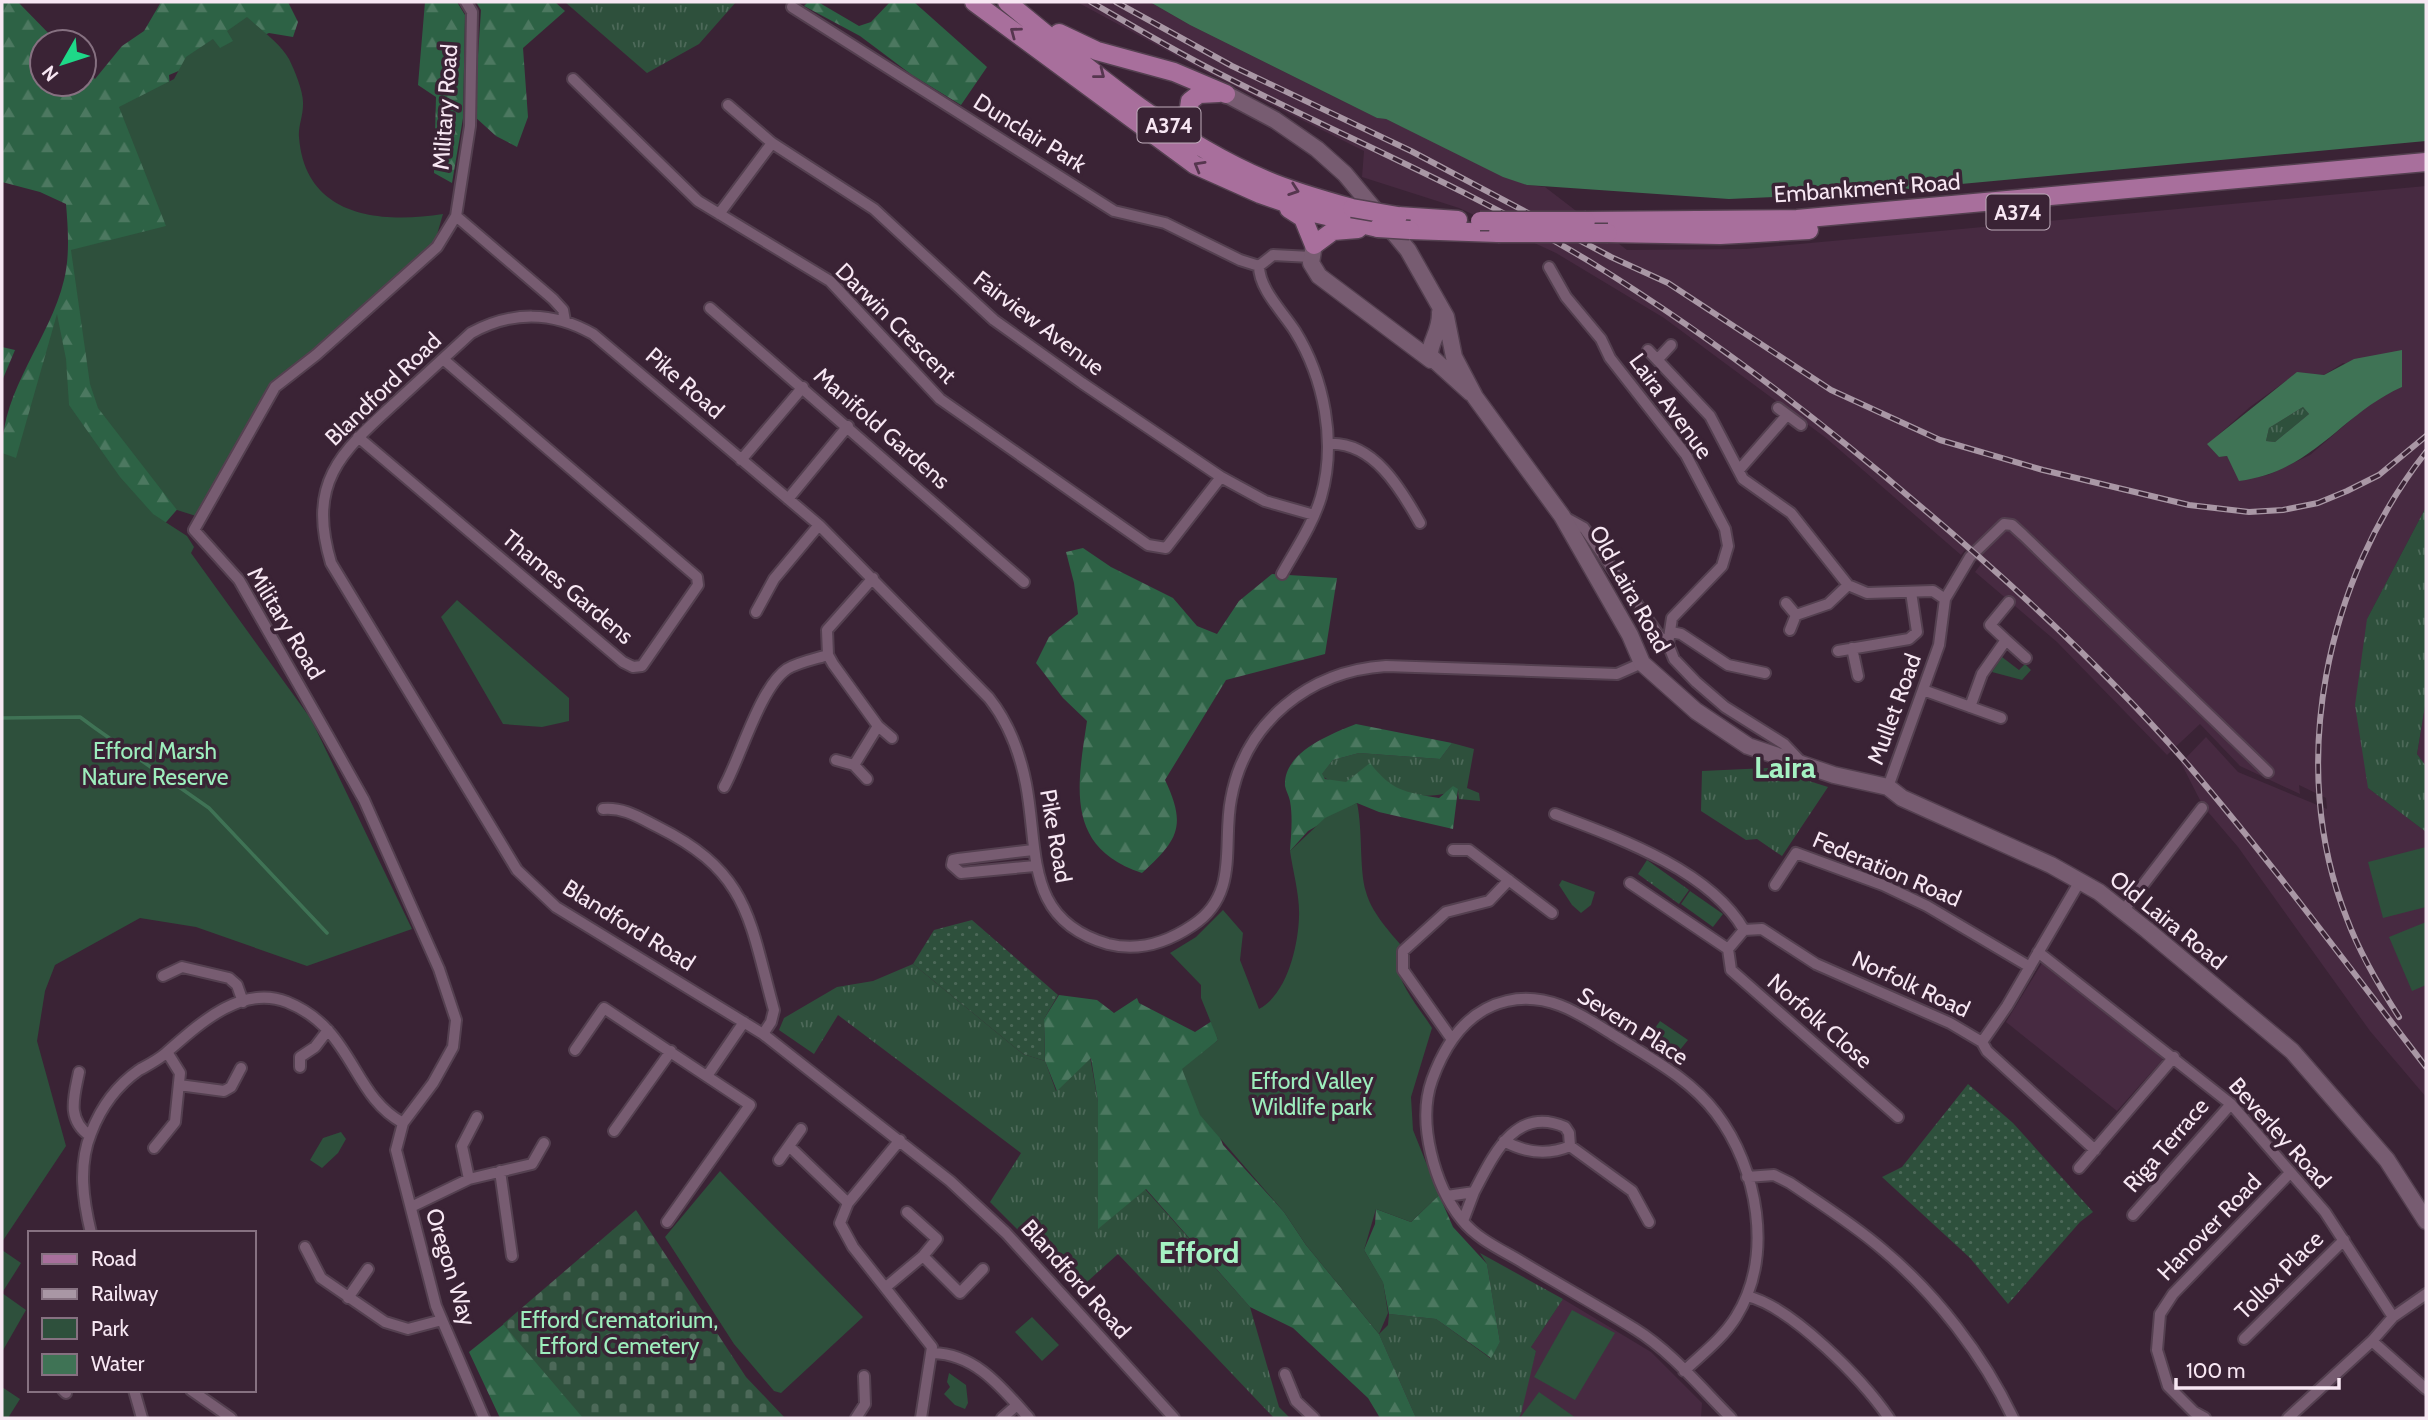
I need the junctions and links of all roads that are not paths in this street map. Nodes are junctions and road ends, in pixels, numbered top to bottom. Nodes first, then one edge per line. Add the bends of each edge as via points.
1 (466, 2) edge
2 (974, 2) edge
3 (1007, 2) edge
4 (1014, 2) edge
5 (792, 7) dead end
6 (573, 79) dead end
7 (1226, 94) junction
8 (727, 105) dead end
9 (1185, 135) junction
10 (772, 144) junction
11 (2426, 162) edge
12 (2426, 174) edge
13 (1261, 194) junction
14 (719, 214) junction
15 (456, 216) junction
16 (1404, 223) junction
17 (1377, 227) junction
18 (1313, 251) junction
19 (1259, 266) junction
20 (1549, 267) dead end
21 (710, 308) dead end
22 (514, 317) joint
23 (565, 321) junction
24 (1671, 345) dead end
25 (1648, 350) dead end
26 (1440, 352) junction
27 (443, 359) junction
28 (1658, 359) junction
29 (803, 387) junction
30 (1801, 425) dead end
31 (848, 426) junction
32 (358, 437) junction
33 (1328, 444) junction
34 (741, 460) junction
35 (1739, 470) junction
36 (1221, 477) junction
37 (788, 499) junction
38 (1314, 515) junction
39 (1562, 516) junction
40 (1420, 523) dead end
41 (819, 525) junction
42 (1282, 574) dead end
43 (873, 578) junction
44 (1024, 582) dead end
45 (1848, 585) junction
46 (1910, 592) junction
47 (1945, 599) junction
48 (2009, 602) dead end
49 (1786, 603) dead end
50 (756, 612) dead end
51 (1796, 615) junction
52 (1790, 630) dead end
53 (1669, 638) junction
54 (1902, 640) junction
55 (2006, 640) junction
56 (1852, 648) junction
57 (1838, 651) dead end
58 (1905, 653) dead end
59 (828, 655) junction
60 (2026, 658) dead end
61 (1642, 663) junction
62 (1765, 673) dead end
63 (1858, 676) dead end
64 (1923, 690) junction
65 (1970, 707) junction
66 (2001, 718) dead end
67 (878, 726) junction
68 (892, 737) dead end
69 (836, 760) dead end
70 (854, 765) junction
71 (1804, 765) junction
72 (2267, 772) dead end
73 (867, 779) dead end
74 (724, 787) dead end
75 (1888, 787) junction
76 (2202, 808) dead end
77 (603, 809) dead end
78 (1555, 814) dead end
79 (1033, 850) junction
80 (1453, 850) dead end
81 (1035, 866) junction
82 (1509, 880) junction
83 (2080, 881) junction
84 (1630, 883) dead end
85 (1775, 885) dead end
86 (2123, 911) junction
87 (1552, 913) dead end
88 (1744, 930) junction
89 (1728, 949) junction
90 (2038, 952) junction
91 (2030, 967) junction
92 (163, 976) dead end
93 (243, 1002) junction
94 (744, 1022) junction
95 (328, 1031) junction
96 (763, 1034) junction
97 (1451, 1038) junction
98 (1982, 1042) junction
99 (575, 1050) dead end
100 (671, 1051) junction
101 (167, 1052) junction
102 (2174, 1058) junction
103 (300, 1067) dead end
104 (241, 1068) dead end
105 (79, 1072) dead end
106 (707, 1076) junction
107 (179, 1085) junction
108 (2231, 1104) junction
109 (477, 1117) dead end
110 (1898, 1117) dead end
111 (403, 1123) junction
112 (801, 1129) dead end
113 (614, 1131) dead end
114 (90, 1136) junction
115 (900, 1140) junction
116 (1504, 1141) junction
117 (544, 1143) dead end
118 (1570, 1146) junction
119 (154, 1147) dead end
120 (790, 1147) junction
121 (2095, 1150) junction
122 (779, 1160) dead end
123 (2079, 1168) dead end
124 (500, 1171) junction
125 (2289, 1174) junction
126 (1747, 1177) junction
127 (469, 1179) junction
128 (1474, 1192) junction
129 (1447, 1196) junction
130 (848, 1203) junction
131 (411, 1207) junction
132 (907, 1212) dead end
133 (2133, 1215) dead end
134 (1463, 1221) junction
135 (2426, 1221) edge
136 (667, 1222) dead end
137 (1649, 1222) dead end
138 (91, 1231) edge
139 (2344, 1240) junction
140 (305, 1247) dead end
141 (512, 1256) dead end
142 (923, 1256) junction
143 (368, 1269) dead end
144 (983, 1269) dead end
145 (886, 1287) junction
146 (2426, 1294) edge
147 (1747, 1296) junction
148 (348, 1298) junction
149 (2393, 1317) junction
150 (442, 1320) junction
151 (2244, 1339) dead end
152 (2372, 1341) junction
153 (933, 1353) junction
154 (1684, 1371) junction
155 (1285, 1374) dead end
156 (864, 1376) dead end
157 (2426, 1389) edge
158 (135, 1392) edge
159 (194, 1392) edge
160 (1017, 1405) junction
161 (142, 1418) edge
162 (231, 1418) edge
163 (484, 1418) edge
164 (856, 1418) edge
165 (921, 1418) edge
166 (1002, 1418) edge
167 (1029, 1418) edge
168 (1174, 1418) edge
169 (1314, 1418) edge
170 (1731, 1418) edge
171 (1889, 1418) edge
172 (2013, 1418) edge
173 (2205, 1418) edge
174 (2288, 1418) edge

1 - 15 street, Military Road via 472,12 470,126
13 -> 2 main road, A374 via 1216,176 1156,138
3 -> 9 main road, A374 via 1137,104
4 - 7 main road via 1066,37 1097,51 1174,72
5 - 19 street, Dunclair Park via 1114,211 1165,223
6 - 14 street, Darwin Crescent via 671,177
7 - 9 main road via 1199,94 1190,101
7 - 26 main road, Old Laira Road via 1288,129 1345,174 1408,250 1440,306 1450,329
8 - 10 street, Fairview Avenue
9 -> 16 main road, Embankment Road / A374, bridge via 1265,180
10 - 14 street
10 - 36 street, Fairview Avenue via 874,209 994,320
11 - 16 main road, Embankment Road / A374, bridge via 1810,218
12 - 16 main road, Embankment Road / A374, bridge via 1720,235 1498,233
13 - 17 main road, A374 via 1318,214
13 - 18 main road via 1303,218
14 - 36 street, Darwin Crescent via 830,281 940,399 1148,545 1166,548
15 - 23 street, Pike Road via 553,299 563,310
15 - 111 street, Military Road via 437,247 275,387 194,530 239,580 328,736 369,812 439,969 456,1020 453,1047
16 - 17 main road, Embankment Road / A374, bridge
17 - 18 main road via 1333,230
18 - 19 street via 1273,256
18 - 26 main road, Old Laira Road via 1313,268 1322,279 1394,330 1420,355
19 - 33 street via 1264,286 1310,358 1320,385
20 - 53 street, Laira Avenue via 1610,358 1686,455 1724,529 1728,546 1722,566 1672,618
21 - 29 street, Manifold Gardens
22 - 23 street, Pike Road
22 - 27 street, Blandford Road via 471,333
23 - 34 street, Pike Road via 611,347
24 - 28 street
25 - 28 street
26 - 39 main road, Old Laira Road
27 - 32 street, Blandford Road
27 - 32 street, Thames Gardens via 696,577 698,585 642,666 623,662
28 - 35 street via 1710,416
29 - 31 street, Manifold Gardens
29 - 34 street
30 - 35 street via 1783,411
31 - 37 street
31 - 44 street, Manifold Gardens
32 - 94 street, Blandford Road via 343,452 327,488 324,527 331,563 517,870 556,907
33 - 38 street
33 - 40 street via 1352,448 1382,467
34 - 37 street, Pike Road
35 - 45 street via 1743,479 1791,513
36 - 38 street, Fairview Avenue via 1265,501
37 - 41 street, Pike Road
38 - 42 street
39 - 53 street, Old Laira Road via 1584,527 1660,637
39 - 61 main road, Old Laira Road
41 - 43 street, Pike Road
41 - 50 street via 774,579
43 - 59 street via 832,621 827,630
43 - 79 street, Pike Road via 1000,713 1026,786
45 - 46 street via 1867,593
45 - 51 street via 1828,604
46 - 47 street via 1933,591
46 - 54 street via 1917,632
47 - 64 street, Mullet Road via 1939,645
47 - 72 street via 1970,557 1998,527 2011,525
48 - 55 street via 1990,625
49 - 51 street
51 - 52 street
53 - 62 street via 1682,634 1728,666
53 - 71 street, Old Laira Road via 1674,659 1696,682 1784,744
54 - 56 street
54 - 58 street
55 - 60 street
55 - 65 street via 1982,674
56 - 57 street
56 - 63 street
59 - 67 street
59 - 74 street via 788,669 778,679 742,741
61 - 71 main road, Old Laira Road via 1735,738 1762,753
61 - 81 street, Pike Road via 1616,674 1386,666 1320,681 1281,707 1251,744 1230,800 1228,868 1220,890 1198,922 1164,941 1126,947 1082,933 1045,897
64 - 65 street
64 - 75 street, Mullet Road
65 - 66 street
67 - 68 street
67 - 70 street
69 - 70 street
70 - 73 street
71 - 75 main road, Old Laira Road
75 - 83 main road, Old Laira Road via 1902,798
76 - 86 street
77 - 96 street via 618,808 686,841 703,852 732,884 746,906 774,1010
78 - 88 street via 1634,844 1668,863 1726,904
79 - 81 street, Pike Road
79 - 81 street via 958,859 952,866 961,873
80 - 82 street via 1469,850
82 - 87 street
82 - 97 street via 1489,901 1446,912 1403,952 1402,970
83 - 86 main road, Old Laira Road
83 - 90 street
84 - 89 street
85 - 91 street, Federation Road via 1796,853 1927,905
86 - 135 main road, Old Laira Road via 2292,1051 2387,1160
88 - 89 street
88 - 98 street, Norfolk Road via 1762,929 1801,956
89 - 110 street, Norfolk Close via 1731,970
90 - 91 street
90 - 102 street, Beverley Road
91 - 98 street
92 - 93 street via 182,967 229,978
93 - 95 street via 274,997 308,1013
93 - 101 street via 202,1021
94 - 96 street, Blandford Road
94 - 106 street
95 - 103 street via 300,1057
95 - 111 street via 347,1051 384,1112
96 - 115 street, Blandford Road
97 - 126 street, Severn Place via 1479,1013 1508,1000 1535,998 1573,1010 1653,1058 1692,1088 1716,1114
97 - 129 street, Severn Place via 1425,1104 1427,1135
98 - 121 street, Norfolk Road
99 - 100 street via 604,1008
100 - 106 street
100 - 113 street
101 - 107 street via 179,1070
101 - 114 street via 123,1082
102 - 108 street, Beverley Road
102 - 121 street
104 - 107 street via 224,1091
105 - 114 street via 73,1116 78,1128
106 - 136 street via 750,1105
107 - 119 street via 175,1122
108 - 125 street, Beverley Road
108 - 133 street, Riga Terrace
109 - 127 street via 462,1146
111 - 131 street, Oregon Way via 396,1150
112 - 120 street
114 - 138 street via 82,1182
115 - 130 street
115 - 168 street, Blandford Road via 1006,1233
116 - 118 street via 1539,1152
116 - 118 street via 1522,1124 1543,1121 1565,1126
116 - 128 street
117 - 124 street via 532,1164
118 - 137 street via 1632,1191
120 - 122 street
120 - 130 street
121 - 123 street
124 - 127 street
124 - 141 street
125 - 139 street, Beverley Road
125 - 173 street, Hanover Road via 2173,1294 2160,1314 2157,1350 2168,1386
126 - 147 street, Severn Place via 1756,1206 1757,1252
126 - 172 street via 1774,1175 1790,1183 1883,1250 1958,1329
127 - 131 street
128 - 129 street
128 - 134 street
129 - 134 street, Severn Place
130 - 145 street via 841,1223 844,1235
131 - 150 street, Oregon Way
132 - 142 street via 937,1239
134 - 154 street, Severn Place via 1494,1245 1638,1331
139 - 149 street, Beverley Road
139 - 151 street, Tollox Place
140 - 148 street via 321,1278
142 - 144 street via 960,1293
142 - 145 street
143 - 148 street
145 - 153 street via 929,1339
146 - 149 street
147 - 154 street, Severn Place via 1724,1332
147 - 171 street via 1769,1304 1841,1360
148 - 150 street via 398,1328
149 - 152 street
150 - 163 street, Oregon Way
152 - 157 street
152 - 174 street
153 - 160 street via 951,1353 971,1362
153 - 165 street
154 - 170 street, Severn Place
155 - 169 street via 1296,1401
156 - 164 street via 865,1404
158 - 161 street
159 - 162 street
160 - 166 street
160 - 167 street

